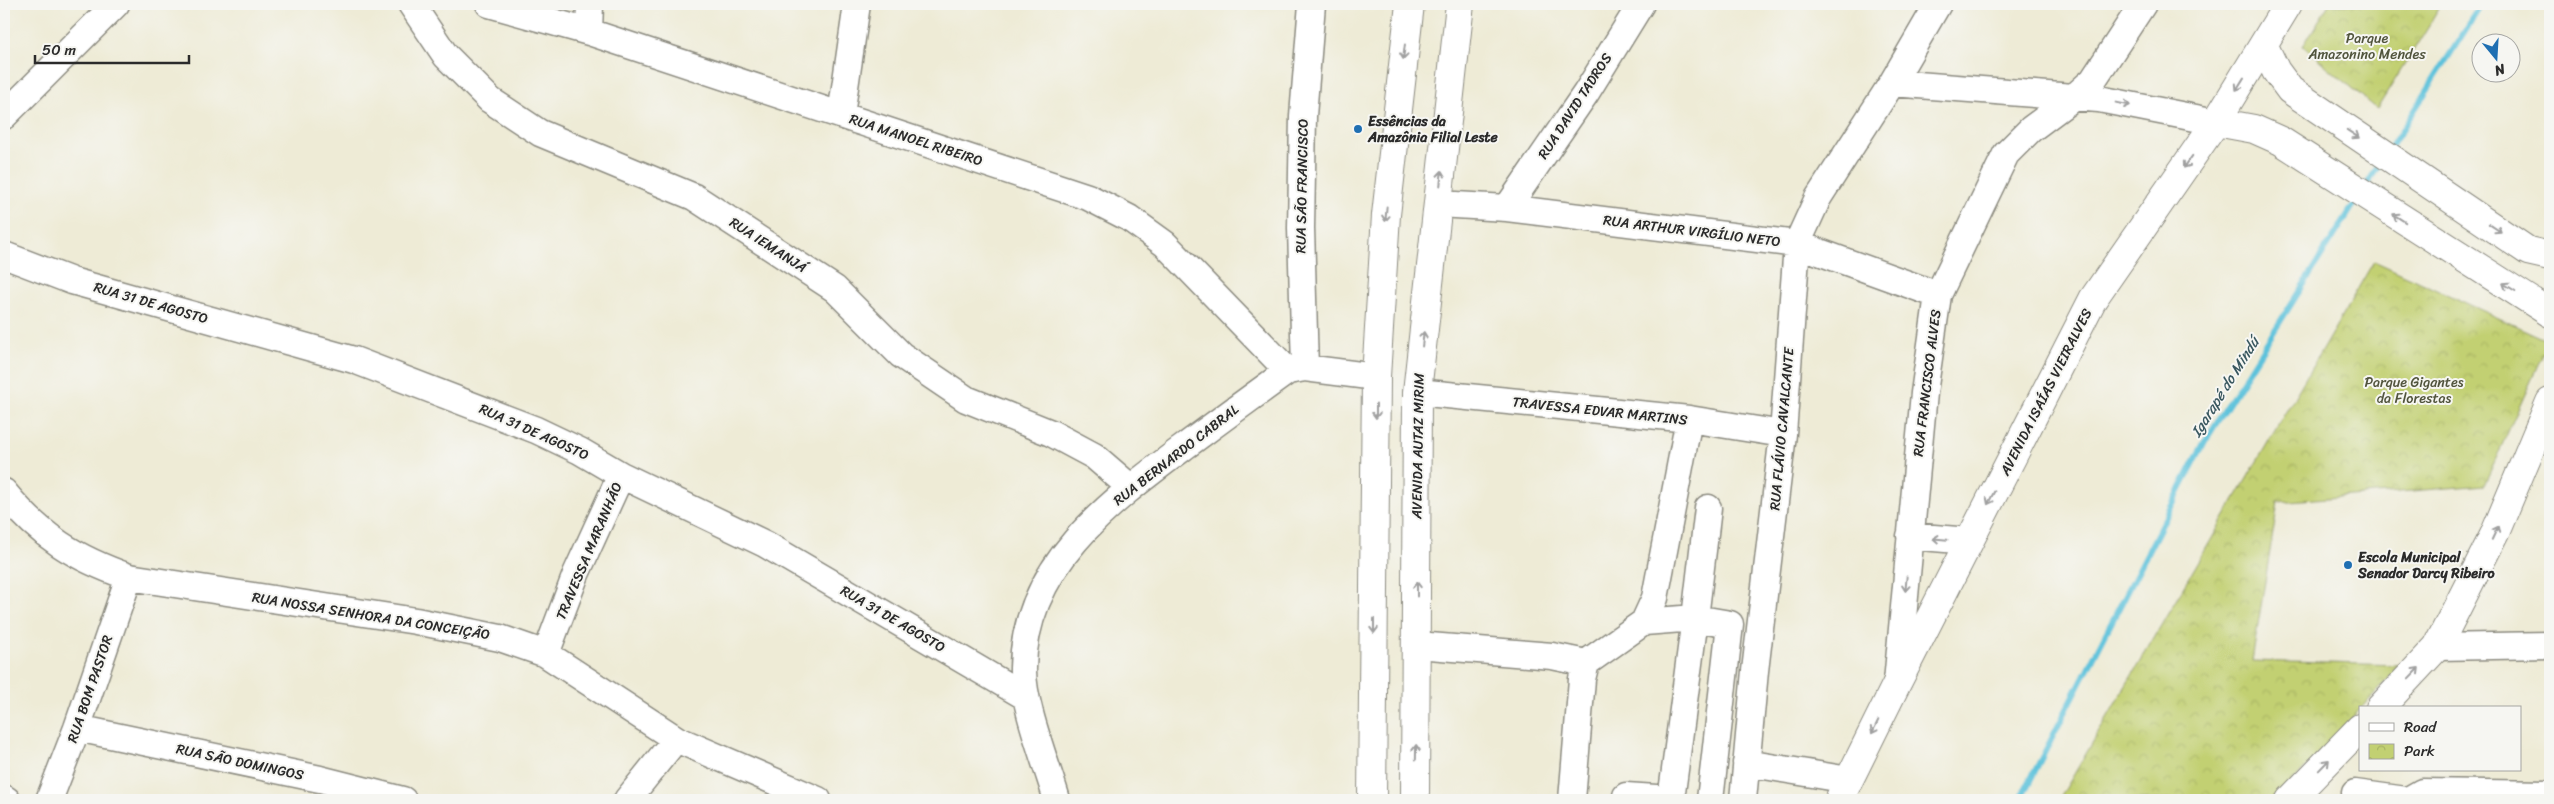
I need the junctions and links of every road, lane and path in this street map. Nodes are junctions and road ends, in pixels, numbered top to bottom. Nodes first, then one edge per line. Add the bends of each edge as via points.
1 (116, 4) edge
2 (411, 4) edge
3 (489, 4) edge
4 (590, 4) edge
5 (857, 4) edge
6 (1312, 4) edge
7 (1410, 4) edge
8 (1460, 4) edge
9 (1641, 4) edge
10 (1938, 4) edge
11 (2144, 4) edge
12 (2288, 4) edge
13 (589, 32) junction
14 (2264, 46) junction
15 (1892, 83) junction
16 (2074, 97) junction
17 (841, 115) junction
18 (4, 116) edge
19 (2216, 122) junction
20 (1438, 204) junction
21 (1507, 208) junction
22 (1797, 244) junction
23 (4, 255) edge
24 (2550, 256) edge
25 (1938, 295) junction
26 (2550, 313) edge
27 (1296, 369) junction
28 (1376, 377) junction
29 (1417, 392) junction
30 (2550, 402) edge
31 (1689, 419) junction
32 (1783, 434) junction
33 (621, 475) junction
34 (1130, 487) junction
35 (4, 492) edge
36 (1708, 508) dead end
37 (1910, 536) junction
38 (1969, 542) junction
39 (129, 577) junction
40 (1695, 618) junction
41 (1644, 622) junction
42 (1417, 645) junction
43 (2550, 645) edge
44 (2437, 647) junction
45 (546, 654) junction
46 (1586, 663) junction
47 (1896, 683) junction
48 (1026, 697) junction
49 (2382, 706) edge
50 (77, 728) junction
51 (2359, 729) edge
52 (676, 739) junction
53 (1746, 763) junction
54 (1844, 790) edge
55 (2414, 791) edge
56 (2355, 794) dead end
57 (2550, 794) edge
58 (4, 798) edge
59 (7, 800) edge
60 (49, 800) edge
61 (403, 800) edge
62 (627, 800) edge
63 (818, 800) edge
64 (1057, 800) edge
65 (1372, 800) edge
66 (1416, 800) edge
67 (1572, 800) edge
68 (1626, 800) edge
69 (1671, 800) edge
70 (1710, 800) edge
71 (1743, 800) edge
72 (2290, 800) edge

1 - 18 street
2 - 34 street, RUA IEMANJÁ via 446,56 490,100 540,133 694,197 835,290 901,355 966,399 1051,434 1094,456
3 - 13 street, RUA MANOEL RIBEIRO
4 - 13 street
5 - 17 street
6 - 27 street, RUA SÃO FRANCISCO via 1303,116
7 -> 28 main road via 1386,215
20 -> 8 main road, AVENIDA AUTAZ MIRIM
9 - 21 street, RUA DAVID TADROS via 1586,93
10 - 15 street, RUA FLÁVIO CAVALCANTE
11 - 16 street, RUA FRANCISCO ALVES via 2093,80
12 - 14 main road, AVENIDA ISAÍAS VIEIRALVES
13 - 17 street, RUA MANOEL RIBEIRO
14 -> 19 main road, AVENIDA ISAÍAS VIEIRALVES
14 -> 24 main road via 2290,90 2313,107 2528,251
15 - 16 street
15 - 22 street, RUA FLÁVIO CAVALCANTE via 1818,198
16 -> 19 street
16 - 25 street, RUA FRANCISCO ALVES via 2031,129 2006,154
17 - 27 street, RUA MANOEL RIBEIRO via 1088,197 1128,218 1165,244
26 -> 19 main road via 2281,141 2254,129
19 -> 38 main road, AVENIDA ISAÍAS VIEIRALVES via 2094,299
20 - 21 street, RUA ARTHUR VIRGÍLIO NETO
29 -> 20 main road, AVENIDA AUTAZ MIRIM
21 - 22 street, RUA ARTHUR VIRGÍLIO NETO
22 - 25 street, RUA ARTHUR VIRGÍLIO NETO
22 - 32 street, RUA FLÁVIO CAVALCANTE
23 - 33 street, RUA 31 DE AGOSTO via 72,281 354,360 536,430
25 - 37 street, RUA FRANCISCO ALVES via 1932,322
27 - 28 street
27 - 34 street, RUA BERNARDO CABRAL
28 -> 65 main road
29 - 31 street, TRAVESSA EDVAR MARTINS
42 -> 29 main road, AVENIDA AUTAZ MIRIM
44 -> 30 main road via 2495,533
31 - 32 street, TRAVESSA EDVAR MARTINS
31 - 41 street via 1655,598
32 - 53 street, RUA FLÁVIO CAVALCANTE
33 - 45 street, TRAVESSA MARANHÃO via 576,574
33 - 48 street, RUA 31 DE AGOSTO via 764,544
34 - 48 street, RUA BERNARDO CABRAL via 1089,525 1044,584 1029,618 1024,645 1022,670
35 - 39 street, RUA NOSSA SENHORA DA CONCEIÇÃO via 59,546 91,563
36 - 40 street
38 -> 37 street
37 -> 47 street, RUA FRANCISCO ALVES
38 - 47 main road, AVENIDA ISAÍAS VIEIRALVES
39 - 45 street, RUA NOSSA SENHORA DA CONCEIÇÃO via 416,621 500,638
39 - 50 street, RUA BOM PASTOR
40 - 41 street
40 - 69 street
40 - 70 street via 1730,624
41 - 46 street
42 - 46 street via 1552,656
66 -> 42 main road, AVENIDA AUTAZ MIRIM
43 - 44 street
49 -> 44 main road
45 - 52 street, RUA NOSSA SENHORA DA CONCEIÇÃO
46 - 67 street
47 -> 54 main road, AVENIDA ISAÍAS VIEIRALVES
48 - 64 street, RUA BERNARDO CABRAL
50 - 60 street, RUA BOM PASTOR
50 - 61 street, RUA SÃO DOMINGOS
72 -> 51 main road
52 - 62 street
52 - 63 street, RUA NOSSA SENHORA DA CONCEIÇÃO
53 - 54 street
53 - 71 street, RUA FLÁVIO CAVALCANTE
55 - 56 street
55 - 57 street
58 - 59 street
68 - 69 street via 1626,796

